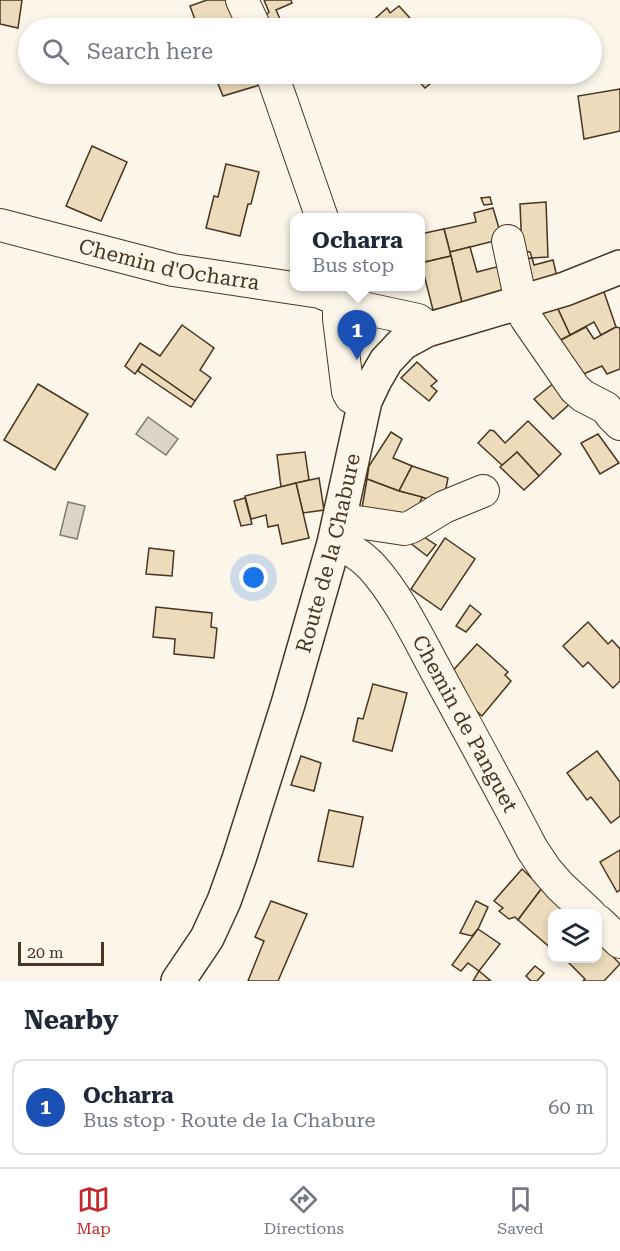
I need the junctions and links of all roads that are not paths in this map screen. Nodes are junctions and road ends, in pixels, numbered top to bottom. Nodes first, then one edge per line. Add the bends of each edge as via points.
1 (242, 0) edge
2 (250, 18) edge
3 (275, 84) edge
4 (320, 213) edge
5 (0, 225) edge
6 (508, 241) dead end
7 (620, 267) edge
8 (290, 288) edge
9 (313, 291) edge
10 (339, 293) edge
11 (521, 302) junction
12 (427, 330) junction
13 (365, 401) junction
14 (620, 424) edge
15 (483, 491) dead end
16 (337, 530) junction
17 (585, 909) edge
18 (602, 926) edge
19 (620, 942) edge
20 (181, 980) edge

1 - 2 street
3 - 4 street
5 - 8 street, Chemin d'Ocharra via 173,270
6 - 11 street
7 - 11 main road, Route de la Chabure
9 - 10 street, Chemin d'Ocharra
10 - 12 street, Chemin d'Ocharra via 358,307 418,320
10 - 13 street via 348,392 351,397
11 - 12 main road, Route de la Chabure
11 - 14 street via 526,318 575,389 606,408
12 - 13 main road, Route de la Chabure via 403,344 386,361
13 - 16 main road, Route de la Chabure
15 - 16 street via 404,529 351,521
16 - 17 street, Chemin de Panguet via 348,547 372,567 392,592 532,849 560,886
16 - 20 main road, Route de la Chabure via 239,859 207,938
18 - 19 street

